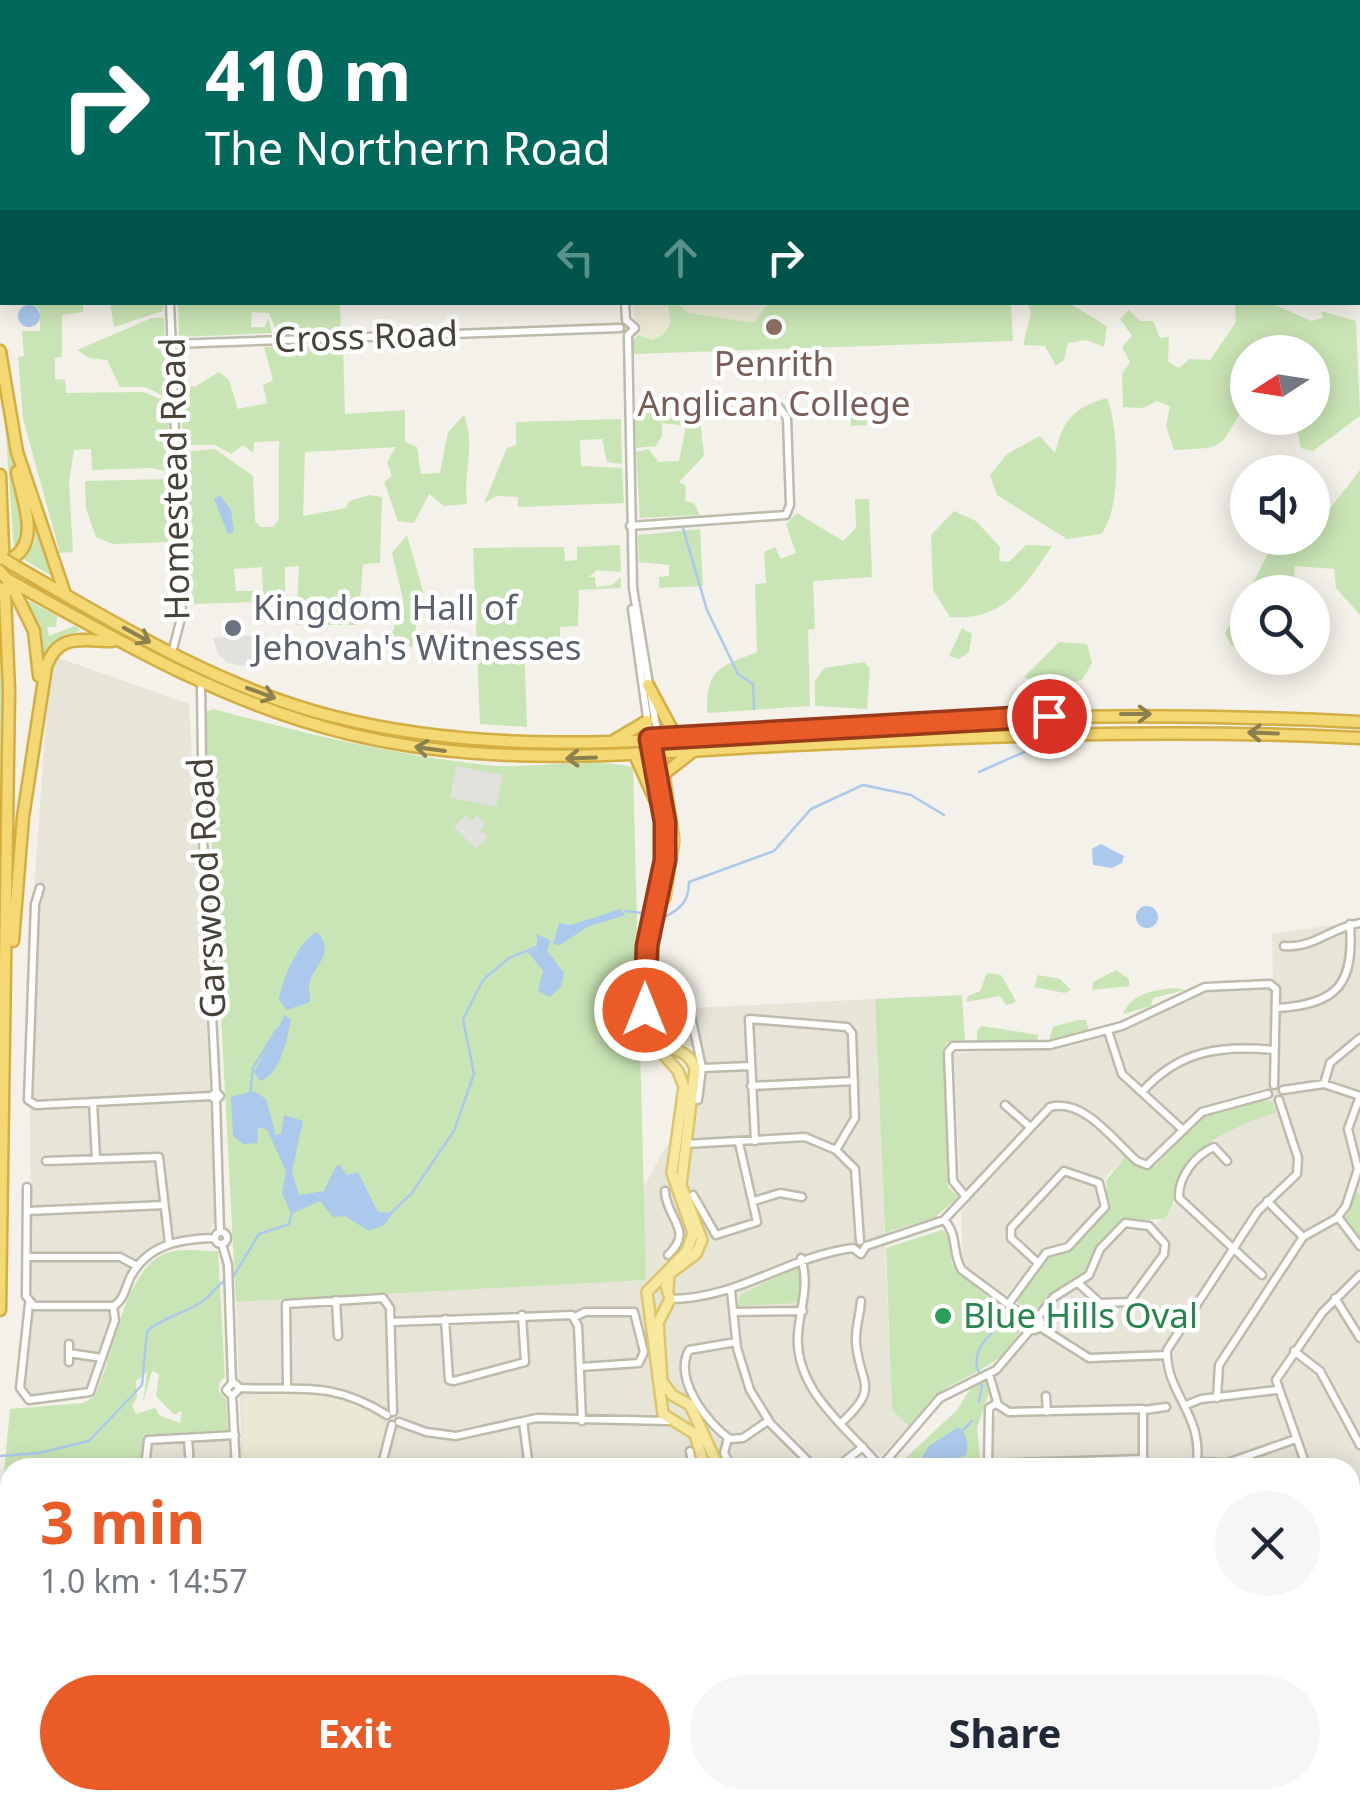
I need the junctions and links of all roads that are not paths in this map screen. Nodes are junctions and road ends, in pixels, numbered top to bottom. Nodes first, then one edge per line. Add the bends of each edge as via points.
1 (170, 305) edge
2 (625, 305) edge
3 (626, 320) junction
4 (620, 328) junction
5 (628, 335) junction
6 (172, 344) junction
7 (0, 351) edge
8 (763, 406) dead end
9 (17, 452) junction
10 (0, 476) edge
11 (630, 526) junction
12 (7, 570) edge
13 (634, 588) junction
14 (65, 594) junction
15 (115, 640) junction
16 (172, 654) junction
17 (201, 684) junction
18 (648, 686) junction
19 (38, 705) junction
20 (647, 722) junction
21 (1360, 722) edge
22 (676, 737) junction
23 (1360, 738) edge
24 (654, 739) junction
25 (614, 740) junction
26 (693, 751) junction
27 (657, 754) junction
28 (635, 755) junction
29 (665, 773) junction
30 (665, 822) junction
31 (40, 888) dead end
32 (659, 908) junction
33 (655, 922) junction
34 (1360, 923) edge
35 (1350, 924) junction
36 (1284, 946) dead end
37 (6, 1006) junction
38 (1278, 1008) junction
39 (691, 1016) dead end
40 (1108, 1031) junction
41 (1360, 1038) edge
42 (1274, 1050) junction
43 (750, 1066) junction
44 (702, 1068) junction
45 (854, 1080) junction
46 (1274, 1084) junction
47 (1324, 1084) junction
48 (751, 1086) junction
49 (1284, 1090) junction
50 (1142, 1092) junction
51 (1268, 1094) junction
52 (215, 1096) junction
53 (1360, 1096) edge
54 (698, 1100) dead end
55 (1278, 1100) junction
56 (93, 1102) junction
57 (1004, 1105) dead end
58 (685, 1114) junction
59 (1029, 1126) junction
60 (1183, 1130) junction
61 (755, 1141) junction
62 (738, 1142) junction
63 (686, 1144) junction
64 (836, 1150) junction
65 (96, 1159) junction
66 (1227, 1161) dead end
67 (46, 1162) dead end
68 (27, 1187) dead end
69 (1356, 1189) edge
70 (665, 1191) dead end
71 (694, 1196) dead end
72 (802, 1197) dead end
73 (966, 1197) junction
74 (754, 1201) junction
75 (1267, 1201) junction
76 (681, 1203) junction
77 (164, 1204) junction
78 (669, 1208) junction
79 (27, 1212) junction
80 (1338, 1217) junction
81 (944, 1220) junction
82 (217, 1235) junction
83 (1303, 1236) junction
84 (169, 1243) junction
85 (863, 1244) junction
86 (1360, 1246) edge
87 (1233, 1248) junction
88 (668, 1255) dead end
89 (27, 1257) junction
90 (802, 1258) junction
91 (1038, 1263) junction
92 (137, 1266) junction
93 (1360, 1274) edge
94 (1262, 1275) dead end
95 (1078, 1283) junction
96 (654, 1284) junction
97 (731, 1291) junction
98 (669, 1294) junction
99 (1334, 1298) junction
100 (336, 1300) junction
101 (861, 1301) dead end
102 (648, 1302) junction
103 (29, 1304) junction
104 (1009, 1304) junction
105 (113, 1306) junction
106 (662, 1308) junction
107 (0, 1310) edge
108 (803, 1310) junction
109 (733, 1312) junction
110 (522, 1315) junction
111 (1038, 1316) junction
112 (575, 1318) junction
113 (445, 1319) junction
114 (1028, 1319) junction
115 (391, 1322) junction
116 (1040, 1327) junction
117 (1030, 1328) junction
118 (338, 1336) dead end
119 (1360, 1338) edge
120 (736, 1342) junction
121 (1294, 1350) junction
122 (69, 1353) dead end
123 (1166, 1355) junction
124 (102, 1358) junction
125 (580, 1367) junction
126 (989, 1374) junction
127 (232, 1382) junction
128 (287, 1386) junction
129 (240, 1388) junction
130 (1276, 1390) junction
131 (232, 1396) junction
132 (672, 1396) junction
133 (1046, 1396) dead end
134 (1217, 1398) junction
135 (997, 1403) junction
136 (1186, 1405) junction
137 (661, 1406) junction
138 (1166, 1407) dead end
139 (1144, 1410) junction
140 (1047, 1412) junction
141 (390, 1413) junction
142 (693, 1414) junction
143 (650, 1418) junction
144 (523, 1421) junction
145 (582, 1421) junction
146 (668, 1421) junction
147 (768, 1421) junction
148 (841, 1423) junction
149 (395, 1424) junction
150 (684, 1425) junction
151 (234, 1435) junction
152 (188, 1438) junction
153 (728, 1438) junction
154 (1296, 1439) junction
155 (1360, 1444) edge
156 (863, 1447) junction
157 (690, 1450) dead end
158 (145, 1458) edge
159 (189, 1458) edge
160 (235, 1458) edge
161 (385, 1458) edge
162 (528, 1458) edge
163 (692, 1458) edge
164 (702, 1458) edge
165 (713, 1458) edge
166 (727, 1458) edge
167 (803, 1458) edge
168 (849, 1458) edge
169 (874, 1458) edge
170 (887, 1458) edge
171 (988, 1458) edge
172 (1143, 1458) edge
173 (1197, 1458) edge
174 (1241, 1458) edge
175 (1303, 1458) edge

1 - 6 street, Homestead Road
2 - 3 street
3 - 4 street
3 - 5 street via 636,328
4 - 5 street
4 - 6 street, Cross Road
5 - 11 street
6 - 16 street, Homestead Road via 182,614
7 - 9 highway
8 - 11 street via 782,408 788,418 786,515
9 - 12 highway via 28,537
9 - 14 highway
10 - 37 highway via 9,690
11 - 13 street
12 - 14 highway
12 - 15 highway via 32,593
12 - 19 highway via 38,647
13 - 18 street
13 - 20 street via 634,640
14 -> 16 highway
15 - 17 highway
15 - 19 highway via 84,637 60,645 49,659
16 -> 25 highway via 268,696 383,728 508,743
28 -> 17 highway via 527,758 410,746 295,719
17 - 52 street, Garswood Road
18 - 22 highway
18 - 24 street
19 - 37 highway
20 - 24 street
20 - 25 highway
22 -> 21 highway via 1066,715
22 - 24 highway
23 -> 26 highway via 1077,731
24 - 25 highway
24 - 27 main road
26 - 27 highway
26 - 29 highway
27 - 28 highway
27 - 29 main road
27 - 30 main road
28 - 30 highway
29 - 32 main road via 674,840
30 - 32 main road
31 - 56 street via 27,1097 36,1105
32 - 33 main road
33 - 58 main road via 646,955 645,1020 653,1044 682,1078
33 - 58 main road via 652,1028 659,1042 693,1062
34 - 35 street
35 - 36 street via 1304,945
35 - 38 street via 1346,978 1315,1004
37 - 107 highway
38 - 40 street via 1276,987 1205,987
38 - 42 street
39 - 44 street
40 - 50 street via 1120,1070
40 - 73 street via 1046,1045 950,1048 954,1181
41 - 47 street via 1330,1063
42 - 46 street
42 - 50 street via 1212,1050 1160,1073
43 - 44 street
43 - 45 street via 750,1018 847,1026
43 - 48 street
44 - 54 street
45 - 48 street
45 - 64 street via 854,1122
46 - 49 street
46 - 51 street
47 - 49 street
47 - 53 street
48 - 61 street
49 - 55 street
50 - 60 street
51 - 55 street
51 - 60 street via 1202,1112
52 - 56 street
52 - 82 street, Garswood Road
53 - 69 street via 1348,1129 1358,1164
55 - 75 street via 1300,1167
56 - 65 street
57 - 59 street
58 - 63 main road
58 - 76 main road via 672,1172
59 - 60 street via 1047,1108 1068,1105 1145,1164
59 - 73 street
61 - 62 street
61 - 64 street via 810,1137
62 - 63 street
62 - 74 street
63 - 98 main road via 681,1186 702,1240 696,1254 669,1274
64 - 85 street via 856,1173
65 - 67 street
65 - 77 street via 161,1157
66 - 87 street via 1207,1149 1181,1178 1178,1194
68 - 79 street
69 - 80 street
70 - 78 street
71 - 74 street via 720,1236 756,1223
72 - 74 street via 782,1192
73 - 81 street
75 - 83 street
75 - 87 street
76 - 78 street
76 - 96 main road via 692,1243
77 - 79 street
77 - 84 street
78 - 88 street via 682,1229
79 - 89 street
80 - 83 street
80 - 86 street
81 - 85 street
81 - 104 street via 953,1230 962,1270
82 - 84 street
82 - 127 street via 228,1265
83 - 134 street via 1219,1365
84 - 92 street
85 - 90 street via 861,1254 853,1248
87 - 94 street
87 - 123 street
89 - 92 street via 120,1257
89 - 103 street
90 - 97 street
90 - 108 street
91 - 91 street via 1050,1250 1068,1247 1105,1207 1101,1184 1064,1170 1011,1228 1010,1238
91 - 104 street
92 - 105 street
93 - 99 street
95 - 95 street via 1126,1222 1149,1226 1165,1244 1130,1302 1100,1303
95 - 111 street
96 - 98 main road
96 - 102 main road
97 - 98 street
97 - 109 street
98 - 106 main road
99 - 119 street
99 - 121 street
100 - 115 street via 384,1298
100 - 118 street
100 - 128 street via 285,1306
101 - 148 street via 856,1345 867,1390
102 - 106 main road
102 - 137 main road
103 - 105 street
103 - 124 street via 23,1397 87,1393
104 - 114 street
105 - 124 street via 116,1318
106 - 132 main road via 662,1381
108 - 109 street
108 - 148 street via 803,1371
109 - 120 street
110 - 112 street
110 - 113 street
110 - 113 street via 525,1362 454,1381 448,1380
111 - 114 street
111 - 116 street
112 - 125 street
112 - 125 street via 583,1312 634,1312 644,1352 639,1363
113 - 115 street
114 - 117 street
115 - 141 street
116 - 117 street
116 - 123 street via 1089,1358
117 - 126 street
120 - 147 street via 750,1390
120 - 153 street via 692,1348 685,1356 698,1402
121 - 130 street
121 - 155 street via 1322,1374
122 - 124 street
123 - 136 street
125 - 145 street
126 - 135 street
126 - 170 street via 940,1398
127 - 129 street
127 - 131 street via 226,1390
128 - 129 street
128 - 141 street via 343,1392
129 - 131 street
130 - 134 street
130 - 154 street
131 - 151 street
132 - 137 main road
132 - 142 main road via 686,1400
133 - 140 street
134 - 136 street
135 - 140 street via 1014,1413
135 - 171 street via 986,1424
136 - 173 street via 1198,1434
137 - 143 street
137 - 146 main road
138 - 139 street
139 - 140 street
139 - 172 street
141 - 149 street
142 - 150 main road
142 - 165 main road
143 - 145 street
143 - 146 street
144 - 145 street
144 - 149 street via 462,1436
144 - 162 street
146 - 150 main road
147 - 153 street via 741,1439
147 - 167 street
148 - 156 street
149 - 161 street
150 - 164 main road via 696,1436
151 - 152 street
151 - 160 street
152 - 158 street via 146,1441
152 - 159 street
153 - 166 street
154 - 174 street
154 - 175 street
156 - 168 street
156 - 169 street
157 - 163 street

